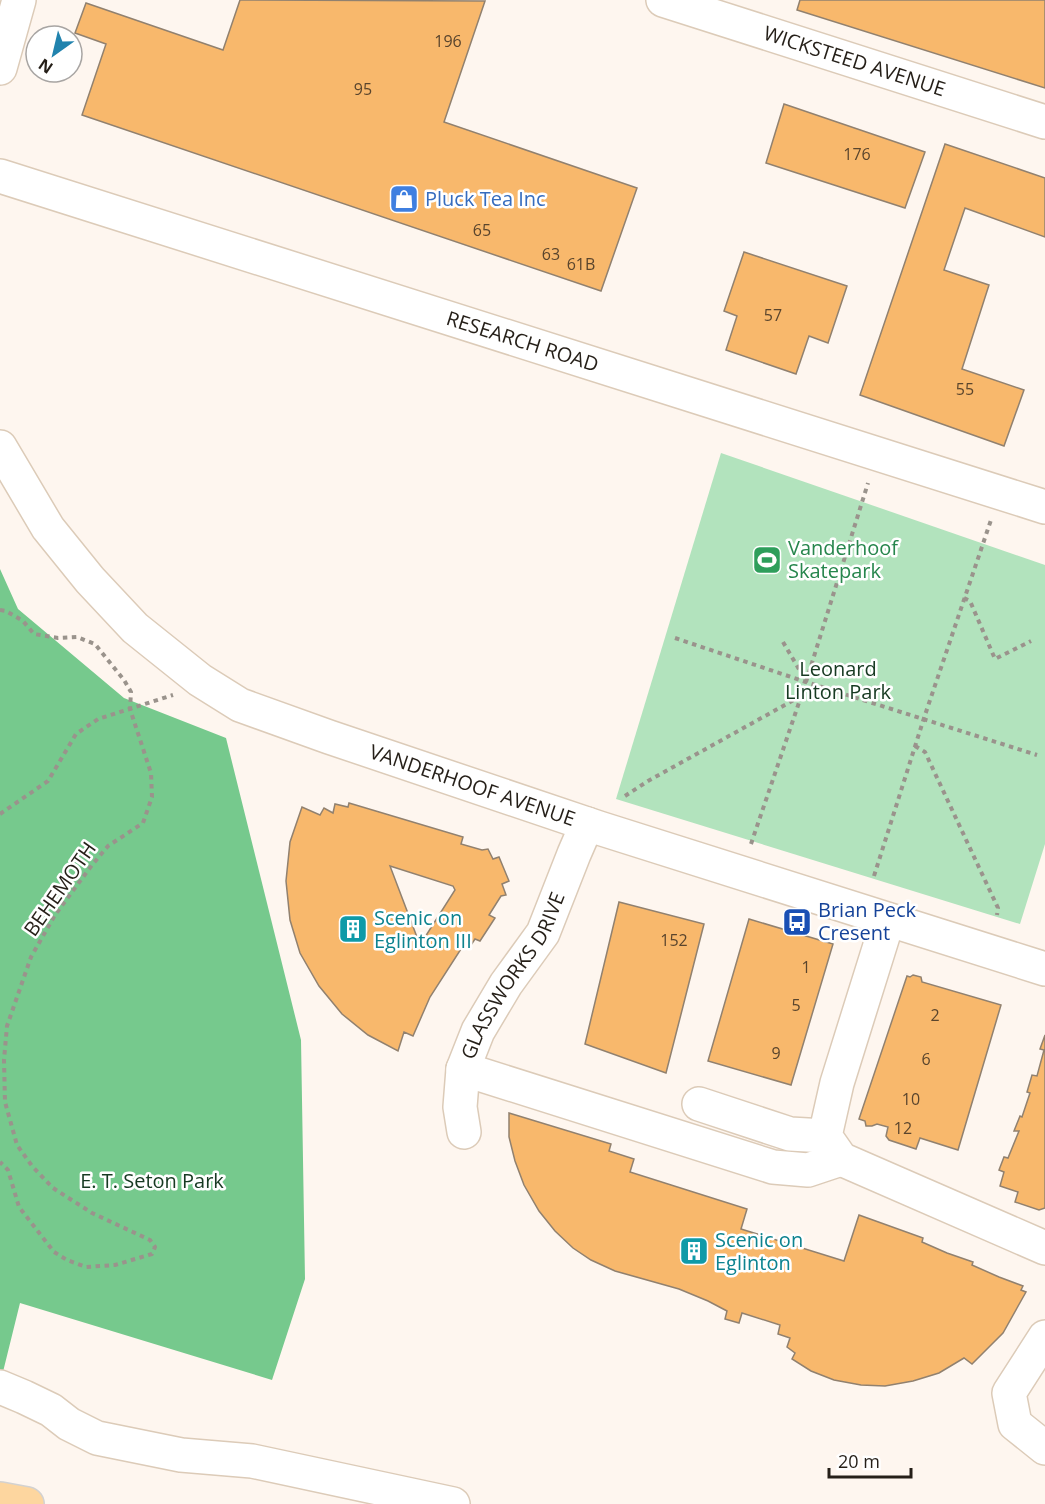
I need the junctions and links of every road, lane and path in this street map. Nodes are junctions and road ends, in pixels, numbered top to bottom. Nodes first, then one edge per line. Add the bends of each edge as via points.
1 (19, 0) edge
2 (665, 0) edge
3 (0, 68) edge
4 (1045, 122) edge
5 (0, 176) edge
6 (0, 447) edge
7 (877, 454) junction
8 (1000, 493) junction
9 (1045, 507) edge
10 (964, 598) junction
11 (0, 610) edge
12 (675, 638) dead end
13 (1031, 641) dead end
14 (783, 642) dead end
15 (200, 680) junction
16 (806, 682) junction
17 (801, 696) junction
18 (130, 709) junction
19 (924, 718) junction
20 (915, 746) junction
21 (1037, 755) dead end
22 (625, 796) dead end
23 (0, 814) edge
24 (588, 824) junction
25 (754, 835) dead end
26 (874, 876) dead end
27 (997, 915) dead end
28 (888, 920) junction
29 (1045, 969) edge
30 (463, 1069) junction
31 (699, 1104) dead end
32 (464, 1132) dead end
33 (833, 1147) junction
34 (0, 1162) edge
35 (1045, 1248) edge
36 (1045, 1337) edge
37 (0, 1387) edge
38 (1045, 1448) edge
39 (0, 1499) edge
40 (27, 1504) edge
41 (453, 1504) edge

1 - 3 street
2 - 4 street, WICKSTEED AVENUE
5 - 7 street, RESEARCH ROAD
6 - 15 street, VANDERHOOF AVENUE via 48,528 90,580 135,628
7 - 8 street, RESEARCH ROAD
7 - 16 path
8 - 9 street, RESEARCH ROAD
8 - 10 path
10 - 13 path via 970,601 995,659
10 - 19 path
11 - 18 path, BEHEMOTH via 23,621 34,634 77,637 95,644 131,692
12 - 16 path
14 - 16 path
15 - 18 path via 170,697
15 - 24 street, VANDERHOOF AVENUE via 240,705
16 - 17 path
16 - 19 path
17 - 22 path
17 - 25 path
18 - 23 path via 98,719 76,734 48,781
18 - 34 path, BEHEMOTH via 151,773 152,797 143,823 97,858 55,915 31,957 7,1026 5,1102 17,1145 53,1188 92,1213 150,1240 155,1247 152,1254 86,1267 67,1260 54,1252 19,1207 8,1170
19 - 20 path
19 - 21 path
20 - 26 path
20 - 27 path via 925,752 998,908
24 - 28 street, VANDERHOOF AVENUE
24 - 30 street, GLASSWORKS DRIVE via 543,933 478,1031
28 - 29 street, VANDERHOOF AVENUE
28 - 33 street via 837,1083
30 - 32 street, GLASSWORKS DRIVE via 460,1107
30 - 33 street via 773,1167 808,1170
31 - 33 street
33 - 35 street
36 - 38 street via 1009,1393 1014,1424
37 - 41 street via 51,1410 97,1438 181,1455 252,1461
39 - 40 main road

